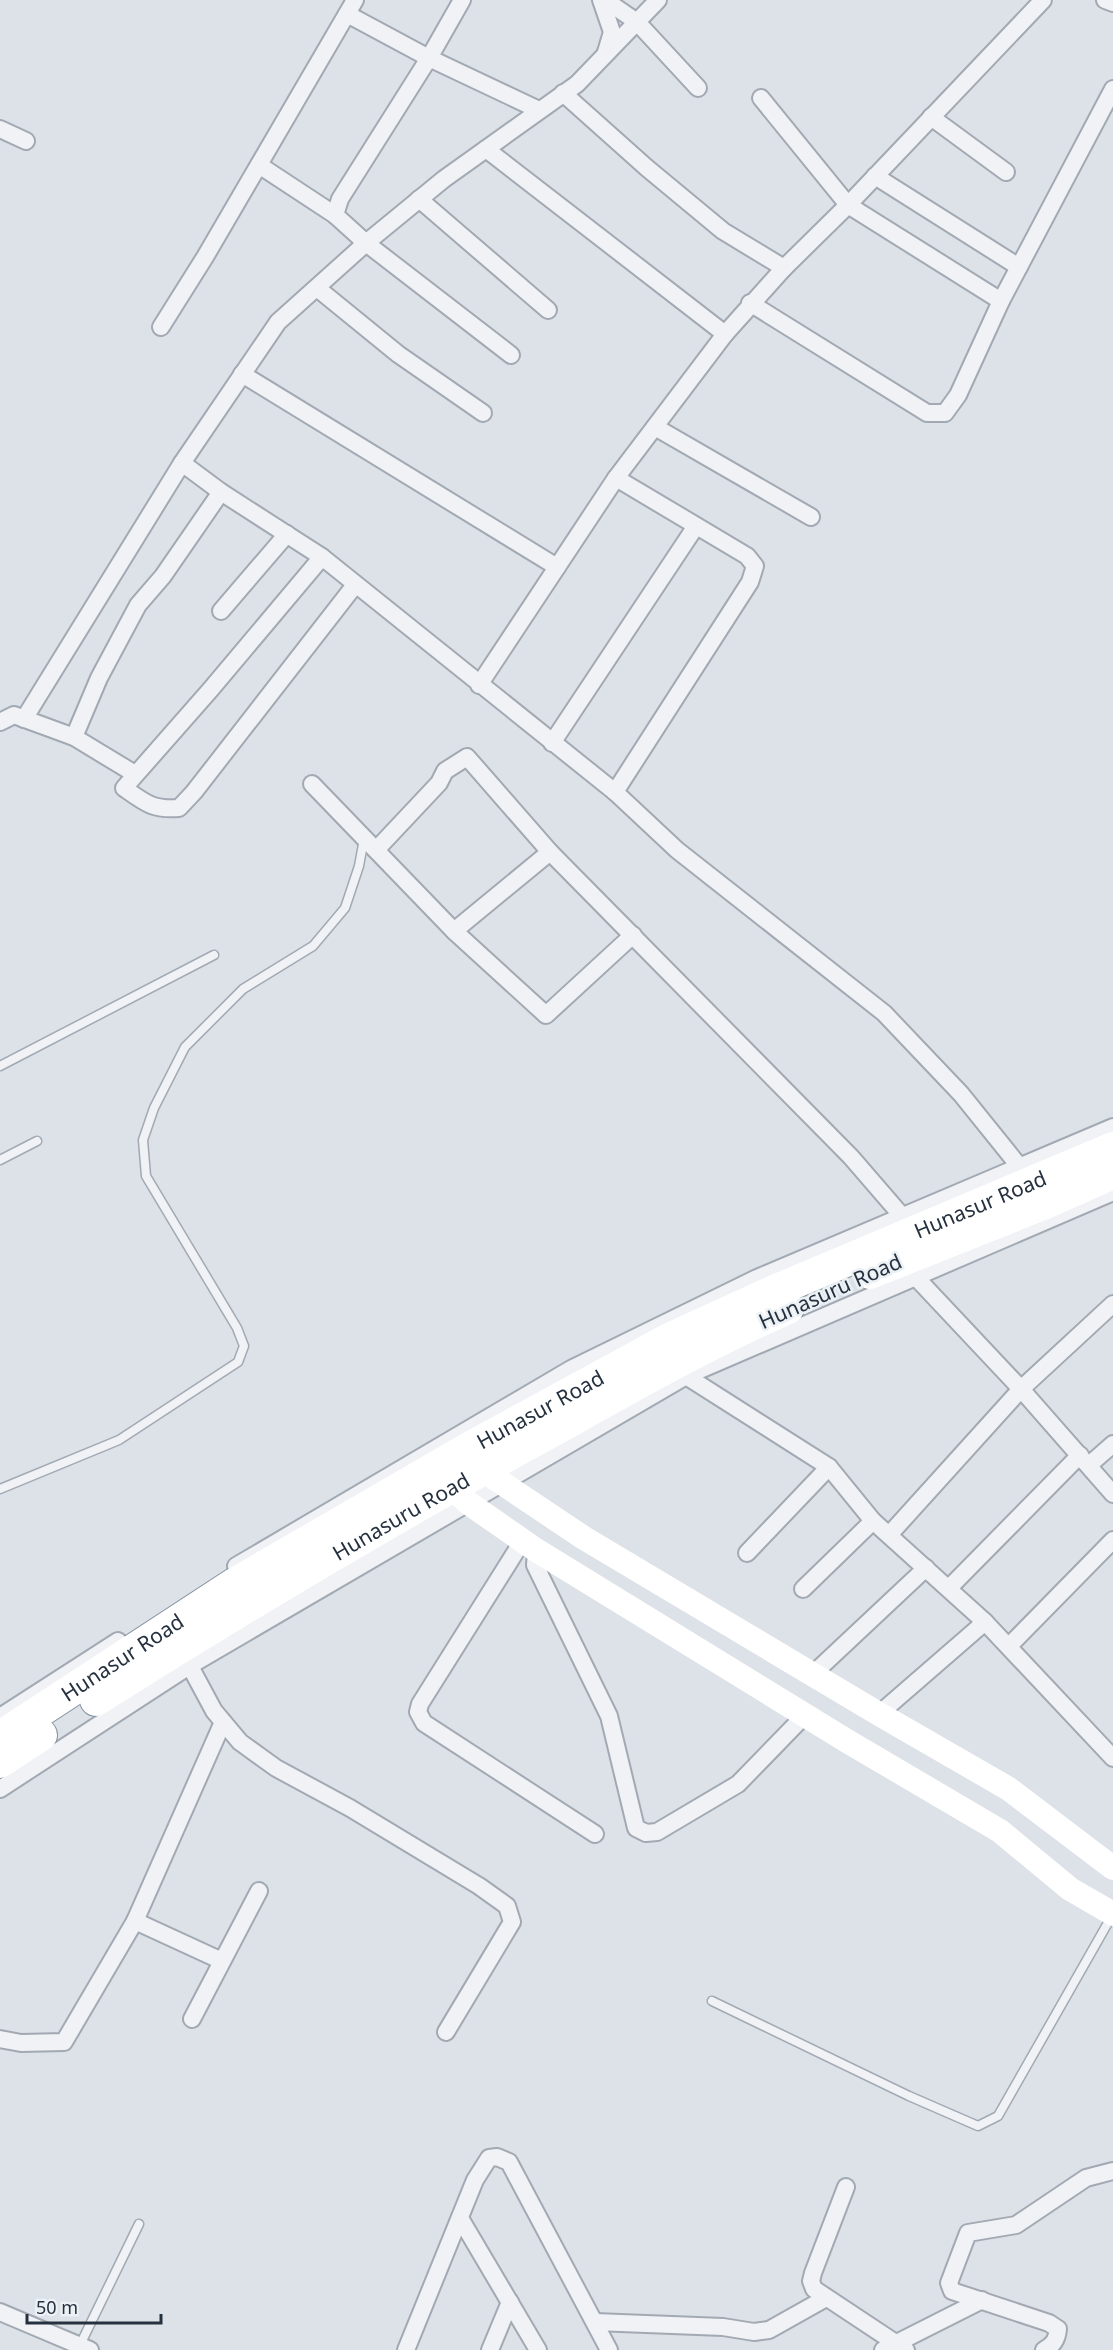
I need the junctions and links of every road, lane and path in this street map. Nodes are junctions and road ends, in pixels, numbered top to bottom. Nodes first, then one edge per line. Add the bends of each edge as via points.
1 (462, 0) edge
2 (603, 0) edge
3 (658, 0) edge
4 (1043, 0) edge
5 (1105, 0) edge
6 (1113, 3) edge
7 (351, 7) edge
8 (637, 22) junction
9 (605, 56) junction
10 (429, 58) junction
11 (698, 88) dead end
12 (1113, 89) edge
13 (563, 93) junction
14 (761, 98) dead end
15 (539, 110) junction
16 (931, 117) junction
17 (0, 129) edge
18 (26, 141) dead end
19 (486, 149) junction
20 (259, 165) junction
21 (1006, 172) dead end
22 (875, 176) junction
23 (419, 199) junction
24 (848, 205) junction
25 (335, 216) junction
26 (366, 243) junction
27 (1019, 267) junction
28 (784, 268) junction
29 (317, 288) junction
30 (1001, 302) junction
31 (750, 303) junction
32 (548, 310) dead end
33 (161, 327) dead end
34 (724, 334) junction
35 (511, 355) dead end
36 (242, 374) junction
37 (483, 413) dead end
38 (654, 427) junction
39 (182, 463) junction
40 (616, 478) junction
41 (221, 492) junction
42 (811, 518) dead end
43 (696, 526) junction
44 (287, 534) junction
45 (322, 557) junction
46 (557, 567) junction
47 (355, 585) junction
48 (221, 611) dead end
49 (479, 685) junction
50 (24, 719) junction
51 (0, 722) edge
52 (74, 737) junction
53 (552, 743) junction
54 (135, 774) junction
55 (312, 784) dead end
56 (615, 792) junction
57 (370, 844) junction
58 (550, 852) junction
59 (454, 931) junction
60 (633, 935) junction
61 (214, 955) dead end
62 (0, 1066) edge
63 (1113, 1127) edge
64 (37, 1141) dead end
65 (1113, 1148) edge
66 (0, 1160) edge
67 (1027, 1175) junction
68 (1109, 1188) edge
69 (911, 1247) junction
70 (1113, 1304) edge
71 (683, 1368) junction
72 (1021, 1389) junction
73 (1113, 1444) edge
74 (1084, 1460) junction
75 (829, 1467) junction
76 (469, 1475) junction
77 (0, 1489) edge
78 (1113, 1494) edge
79 (873, 1521) junction
80 (889, 1536) junction
81 (1113, 1540) edge
82 (529, 1545) junction
83 (747, 1553) dead end
84 (926, 1568) junction
85 (949, 1588) junction
86 (803, 1589) dead end
87 (985, 1622) junction
88 (1009, 1646) junction
89 (184, 1657) junction
90 (813, 1674) junction
91 (806, 1714) junction
92 (879, 1714) junction
93 (0, 1717) edge
94 (223, 1722) junction
95 (0, 1737) edge
96 (1113, 1758) edge
97 (0, 1761) edge
98 (0, 1789) edge
99 (595, 1834) dead end
100 (1113, 1868) edge
101 (259, 1891) dead end
102 (1113, 1914) edge
103 (135, 1921) junction
104 (222, 1961) junction
105 (712, 2001) dead end
106 (192, 2019) dead end
107 (446, 2032) dead end
108 (0, 2039) edge
109 (1113, 2170) edge
110 (846, 2187) dead end
111 (460, 2218) junction
112 (139, 2224) dead end
113 (826, 2298) junction
114 (982, 2300) junction
115 (510, 2302) junction
116 (0, 2312) edge
117 (595, 2322) junction
118 (82, 2348) edge
119 (895, 2348) edge
120 (406, 2350) edge
121 (490, 2350) edge
122 (538, 2350) edge
123 (609, 2350) edge
124 (1044, 2350) edge

1 - 10 street
2 - 8 street
2 - 9 street via 612,32
3 - 8 street
4 - 16 street
5 - 6 street
7 - 10 street
7 - 20 street
8 - 9 street
8 - 11 street
9 - 13 street
10 - 15 street
10 - 25 street via 344,191
12 - 27 street
13 - 15 street
13 - 28 street via 723,231
14 - 24 street
15 - 19 street
16 - 21 street
16 - 22 street
17 - 18 street
19 - 23 street
19 - 34 street
20 - 25 street
20 - 33 street
22 - 24 street
22 - 27 street
23 - 26 street
23 - 32 street
24 - 28 street
24 - 30 street
25 - 26 street
26 - 29 street
26 - 35 street
27 - 30 street
28 - 31 street
29 - 36 street via 278,322
29 - 37 street via 398,354
30 - 31 street via 958,395 945,413 927,413
31 - 34 street
34 - 38 street
36 - 39 street
36 - 46 street
38 - 40 street
38 - 42 street
39 - 41 street
39 - 50 street
40 - 43 street
40 - 46 street
41 - 44 street
41 - 52 street via 138,605 99,678
43 - 53 street
43 - 56 street via 747,556 755,566 750,582
44 - 45 street
44 - 48 street
45 - 47 street
45 - 54 street
46 - 49 street
47 - 49 street
47 - 54 street via 179,808 148,805 124,788
49 - 53 street
50 - 51 street via 14,715
50 - 52 street
52 - 54 street
53 - 56 street
55 - 57 street
56 - 67 street via 677,850 884,1013 962,1094
57 - 58 street via 439,783 445,771 467,757
57 - 59 street
57 - 77 lane via 345,908 313,946 243,989 185,1047 154,1108 143,1140 146,1176 237,1328 244,1346 238,1362 119,1440
58 - 59 street
58 - 60 street
59 - 60 street via 546,1015
60 - 69 street via 851,1157
61 - 62 lane
63 - 67 street
64 - 66 lane
65 - 67 highway, Hunasur Road
67 - 69 highway, Hunasur Road
68 - 69 highway, Hunasuru Road
69 - 71 highway, Hunasuru Road via 780,1311
69 - 72 street
69 - 76 highway, Hunasur Road via 772,1292 669,1339
69 - 93 street via 757,1278 571,1369 260,1550
70 - 72 street
71 - 75 street
71 - 76 highway, Hunasuru Road
72 - 74 street
72 - 80 street
73 - 74 street
74 - 78 street
74 - 85 street
75 - 79 street
75 - 83 street
76 - 82 street
76 - 89 highway, Hunasuru Road via 249,1604
76 - 90 street via 584,1538
76 - 95 highway, Hunasur Road via 236,1583
79 - 80 street
79 - 86 street
80 - 84 street
81 - 88 street
82 - 91 street
82 - 91 street via 535,1565 609,1716 636,1827 646,1833 657,1832 738,1784
82 - 99 street via 418,1712 424,1723
84 - 85 street
84 - 90 street
85 - 87 street
87 - 88 street
87 - 92 street
88 - 96 street
89 - 94 street
89 - 97 highway, Hunasuru Road
89 - 98 street
90 - 92 street
91 - 102 street via 1000,1831 1070,1889
92 - 100 street via 1010,1789
94 - 103 street
94 - 107 street via 240,1742 276,1768 350,1808 507,1906 512,1922
101 - 104 street
102 - 105 lane via 998,2116 978,2126
103 - 104 street
103 - 108 street via 64,2042 21,2043
104 - 106 street
109 - 114 street via 1086,2178 1016,2225 968,2233 949,2283 952,2291
110 - 113 street via 813,2273 814,2289
111 - 115 street
111 - 117 street via 489,2158 509,2162
111 - 120 street
112 - 118 lane
113 - 117 street via 769,2330 754,2332 723,2327
113 - 119 street
114 - 119 street
114 - 124 street via 1058,2329 1052,2345
115 - 121 street
115 - 122 street
116 - 118 street
117 - 123 street

